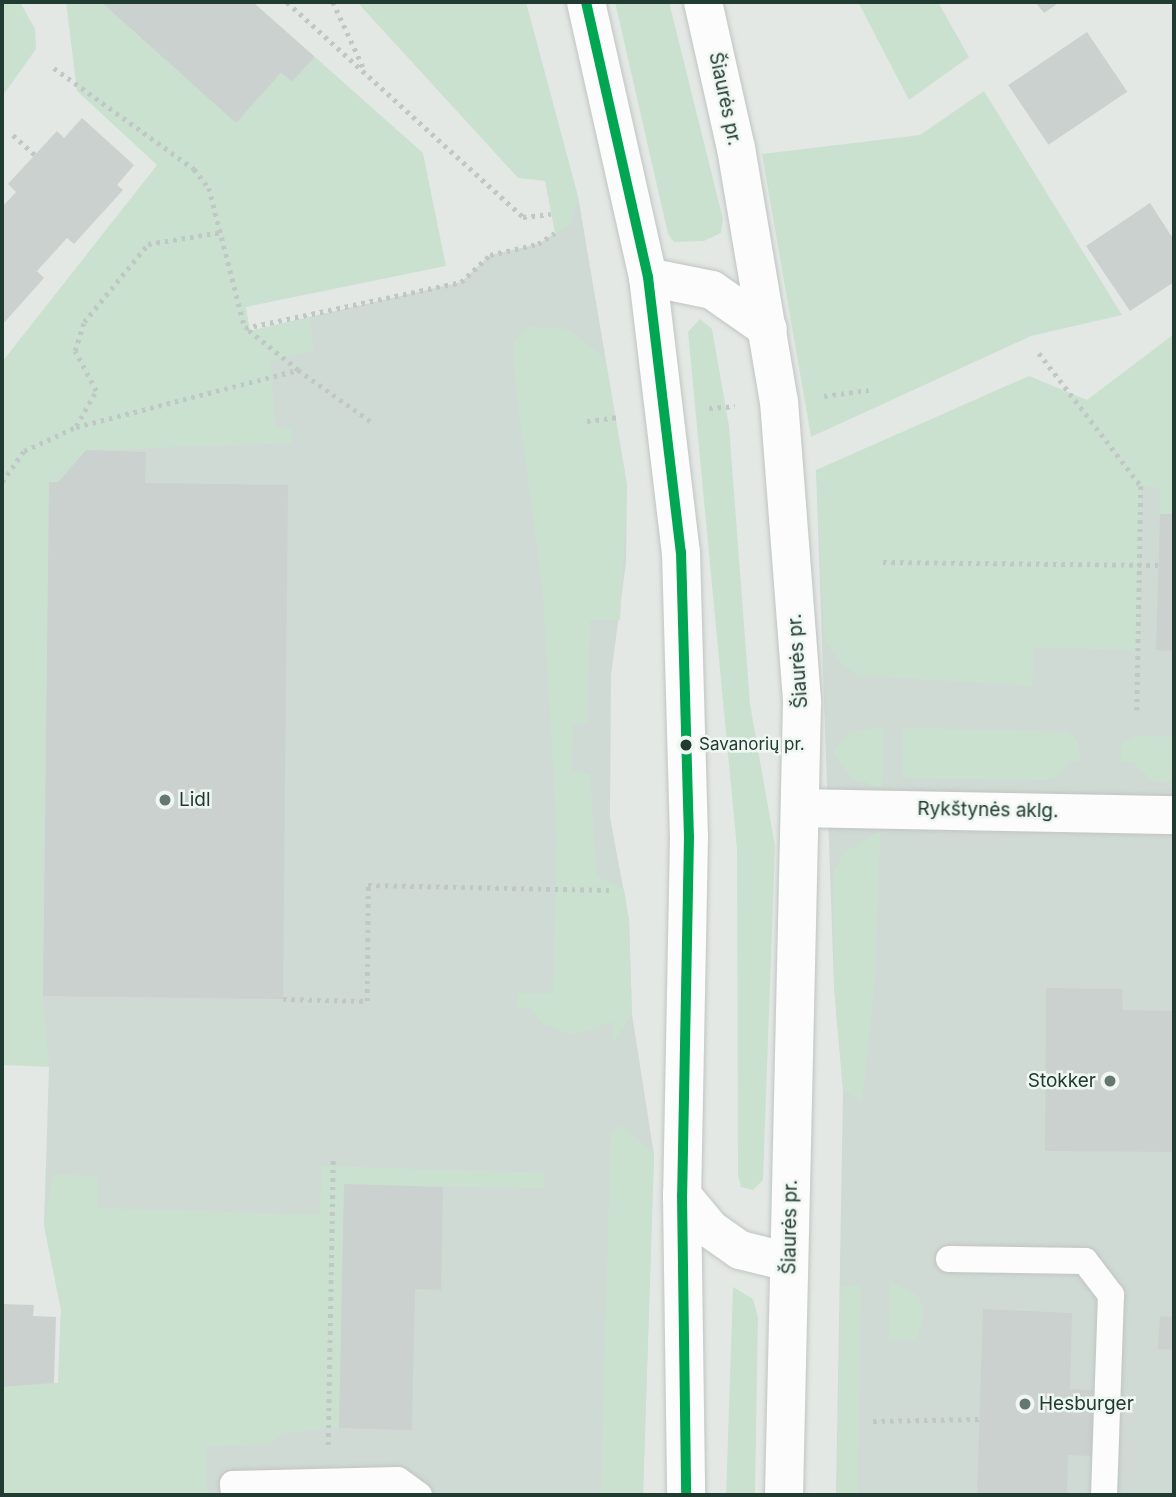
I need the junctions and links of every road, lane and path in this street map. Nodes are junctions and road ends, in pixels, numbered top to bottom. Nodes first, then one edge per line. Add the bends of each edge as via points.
1 (333, 2) edge
2 (586, 2) edge
3 (703, 2) edge
4 (289, 3) edge
5 (54, 68) dead end
6 (367, 75) junction
7 (13, 135) dead end
8 (34, 155) dead end
9 (551, 214) dead end
10 (222, 232) junction
11 (555, 233) dead end
12 (648, 278) junction
13 (245, 328) junction
14 (768, 329) junction
15 (1039, 353) dead end
16 (298, 370) junction
17 (869, 390) dead end
18 (779, 401) junction
19 (668, 412) junction
20 (587, 421) dead end
21 (373, 423) dead end
22 (76, 427) junction
23 (2, 482) edge
24 (883, 562) dead end
25 (1141, 565) junction
26 (1158, 565) dead end
27 (1137, 710) dead end
28 (801, 808) junction
29 (1174, 815) edge
30 (609, 890) dead end
31 (283, 999) dead end
32 (333, 1156) dead end
33 (682, 1195) junction
34 (949, 1259) dead end
35 (789, 1262) junction
36 (979, 1419) dead end
37 (873, 1421) dead end
38 (327, 1481) junction
39 (234, 1495) edge
40 (419, 1495) edge
41 (686, 1495) edge
42 (784, 1495) edge
43 (1104, 1495) edge

1 - 6 path
2 - 12 main road
3 - 14 main road, Šiaurės pr.
4 - 6 path
5 - 10 path via 194,169 209,188
6 - 9 path via 523,217
7 - 8 path
10 - 13 path
10 - 22 path via 148,244 84,322 75,351 96,391
11 - 13 path via 538,244 491,255 461,282
12 - 14 main road via 712,290
12 - 19 main road
13 - 16 path
14 - 18 main road, Šiaurės pr.
15 - 25 path via 1141,486
16 - 21 path
16 - 22 path
17 - 18 path
18 - 19 path
18 - 28 main road, Šiaurės pr. via 802,703
19 - 20 path
19 - 33 main road via 688,731
22 - 23 path via 24,451
24 - 25 path
25 - 26 path
25 - 27 path
28 - 29 main road, Rykštynės aklg.
28 - 35 main road, Šiaurės pr.
30 - 31 path via 368,885 367,1001
32 - 38 path
33 - 35 main road via 710,1229 740,1250
33 - 41 main road
34 - 43 lane via 1086,1261 1111,1295
35 - 42 main road, Šiaurės pr.
36 - 37 path
38 - 39 lane via 233,1484
38 - 40 lane via 398,1480

